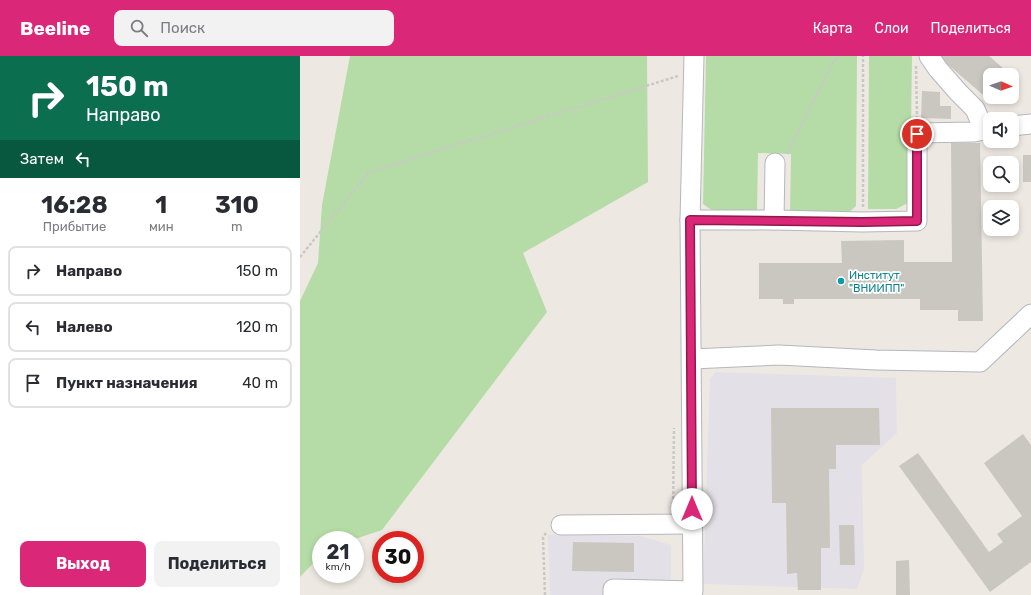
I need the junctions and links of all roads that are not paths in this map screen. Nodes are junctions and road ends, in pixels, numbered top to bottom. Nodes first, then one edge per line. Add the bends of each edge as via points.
1 (694, 56) edge
2 (923, 60) edge
3 (983, 122) edge
4 (1031, 124) edge
5 (1019, 125) edge
6 (983, 130) edge
7 (775, 164) road end
8 (690, 220) junction
9 (774, 220) junction
10 (1031, 314) edge
11 (692, 359) junction
12 (692, 524) junction
13 (554, 527) road end
14 (697, 593) edge
15 (613, 595) edge

1 - 8 street
2 - 3 street via 943,75 975,109
4 - 5 street
6 - 9 street via 917,134 917,221
7 - 9 street
8 - 9 street
8 - 11 street
10 - 11 street via 980,362 779,355
11 - 12 street
12 - 13 street
12 - 14 street
14 - 15 street via 613,589

